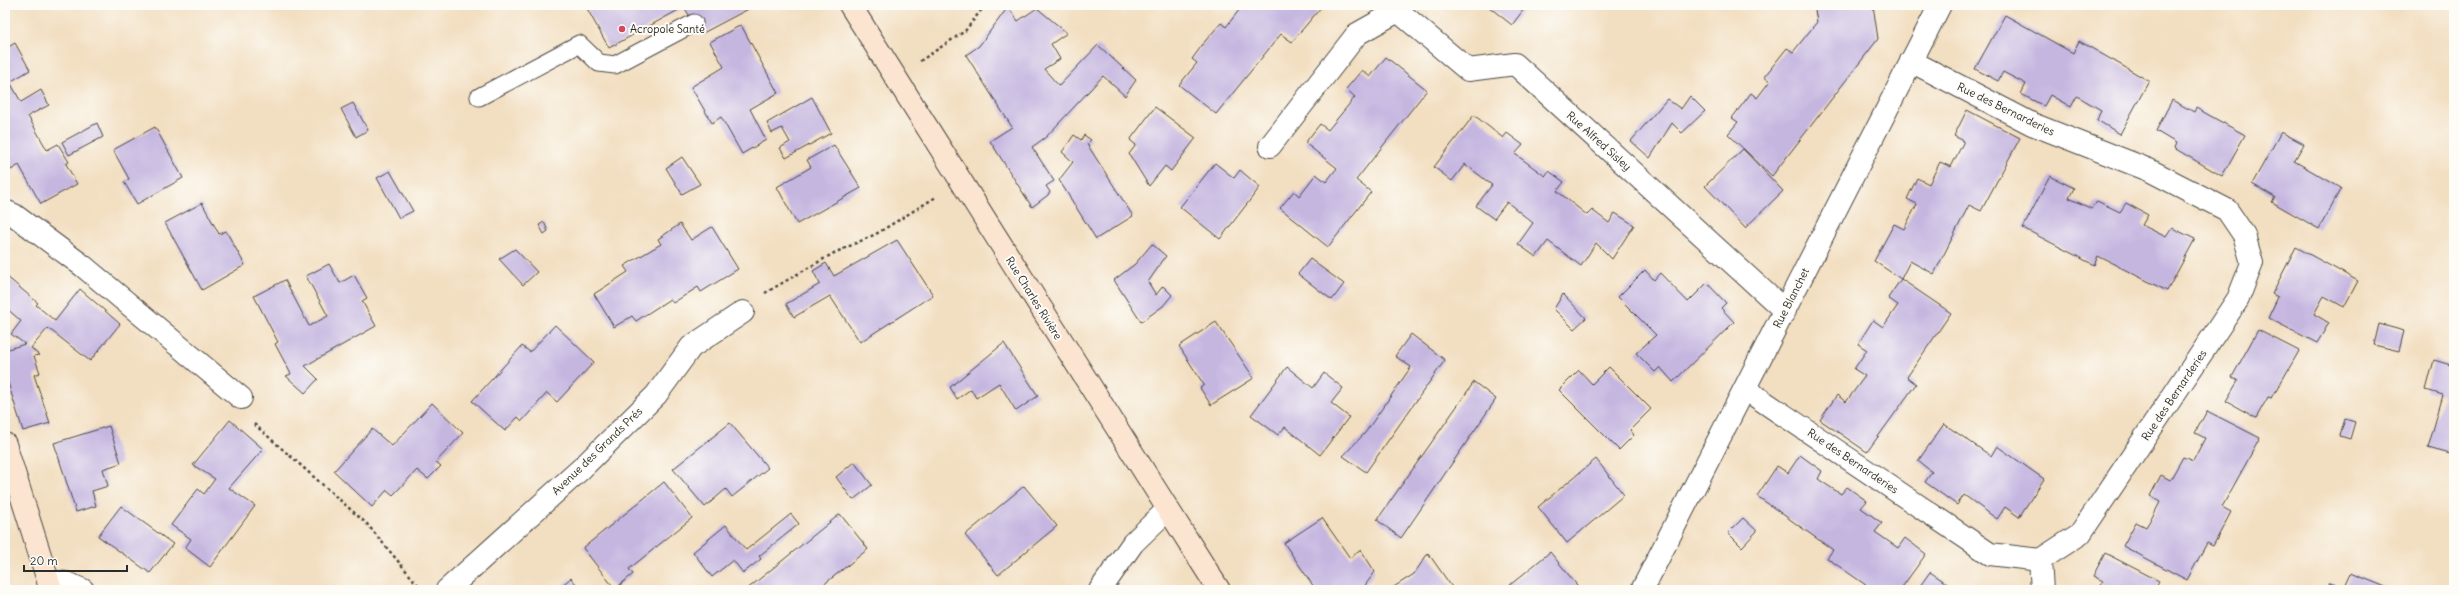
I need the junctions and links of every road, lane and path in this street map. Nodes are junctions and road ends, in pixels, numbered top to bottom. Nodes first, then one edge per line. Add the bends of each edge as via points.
1 (850, 5) edge
2 (985, 5) edge
3 (1940, 5) edge
4 (1398, 8) edge
5 (694, 23) dead end
6 (1911, 61) junction
7 (897, 76) junction
8 (479, 97) dead end
9 (1270, 146) dead end
10 (961, 183) junction
11 (10, 213) edge
12 (1785, 311) junction
13 (744, 312) joint
14 (1745, 389) junction
15 (241, 398) joint
16 (5, 444) edge
17 (1167, 510) junction
18 (2040, 560) junction
19 (50, 585) edge
20 (83, 590) edge
21 (422, 590) edge
22 (447, 590) edge
23 (1100, 590) edge
24 (1219, 590) edge
25 (1642, 590) edge
26 (2042, 590) edge

1 - 7 main road, Rue Charles Rivière
2 - 7 path via 966,31
3 - 6 street, Rue Blanchet
4 - 9 street, Rue Alfred Sisley via 1357,34
4 - 12 street, Rue Alfred Sisley via 1468,70 1515,64
5 - 8 lane via 615,65 600,63 579,44
6 - 12 street, Rue Blanchet
6 - 18 street, Rue des Bernarderies via 2032,124 2149,170 2226,210 2244,235 2252,263 2238,299 2080,534
7 - 10 main road, Rue Charles Rivière
10 - 13 path via 876,234 834,253 760,296
10 - 17 main road, Rue Charles Rivière
11 - 15 street via 83,266
12 - 14 street, Rue Blanchet
13 - 22 street, Avenue des Grands Prés via 690,346 656,395 582,468
14 - 18 street, Rue des Bernarderies via 1990,554
14 - 25 street, Rue Blanchet
15 - 21 path via 239,410 367,524
16 - 19 main road
17 - 23 street via 1133,543
17 - 24 main road, Rue Charles Rivière
18 - 26 street
19 - 20 street via 66,583

